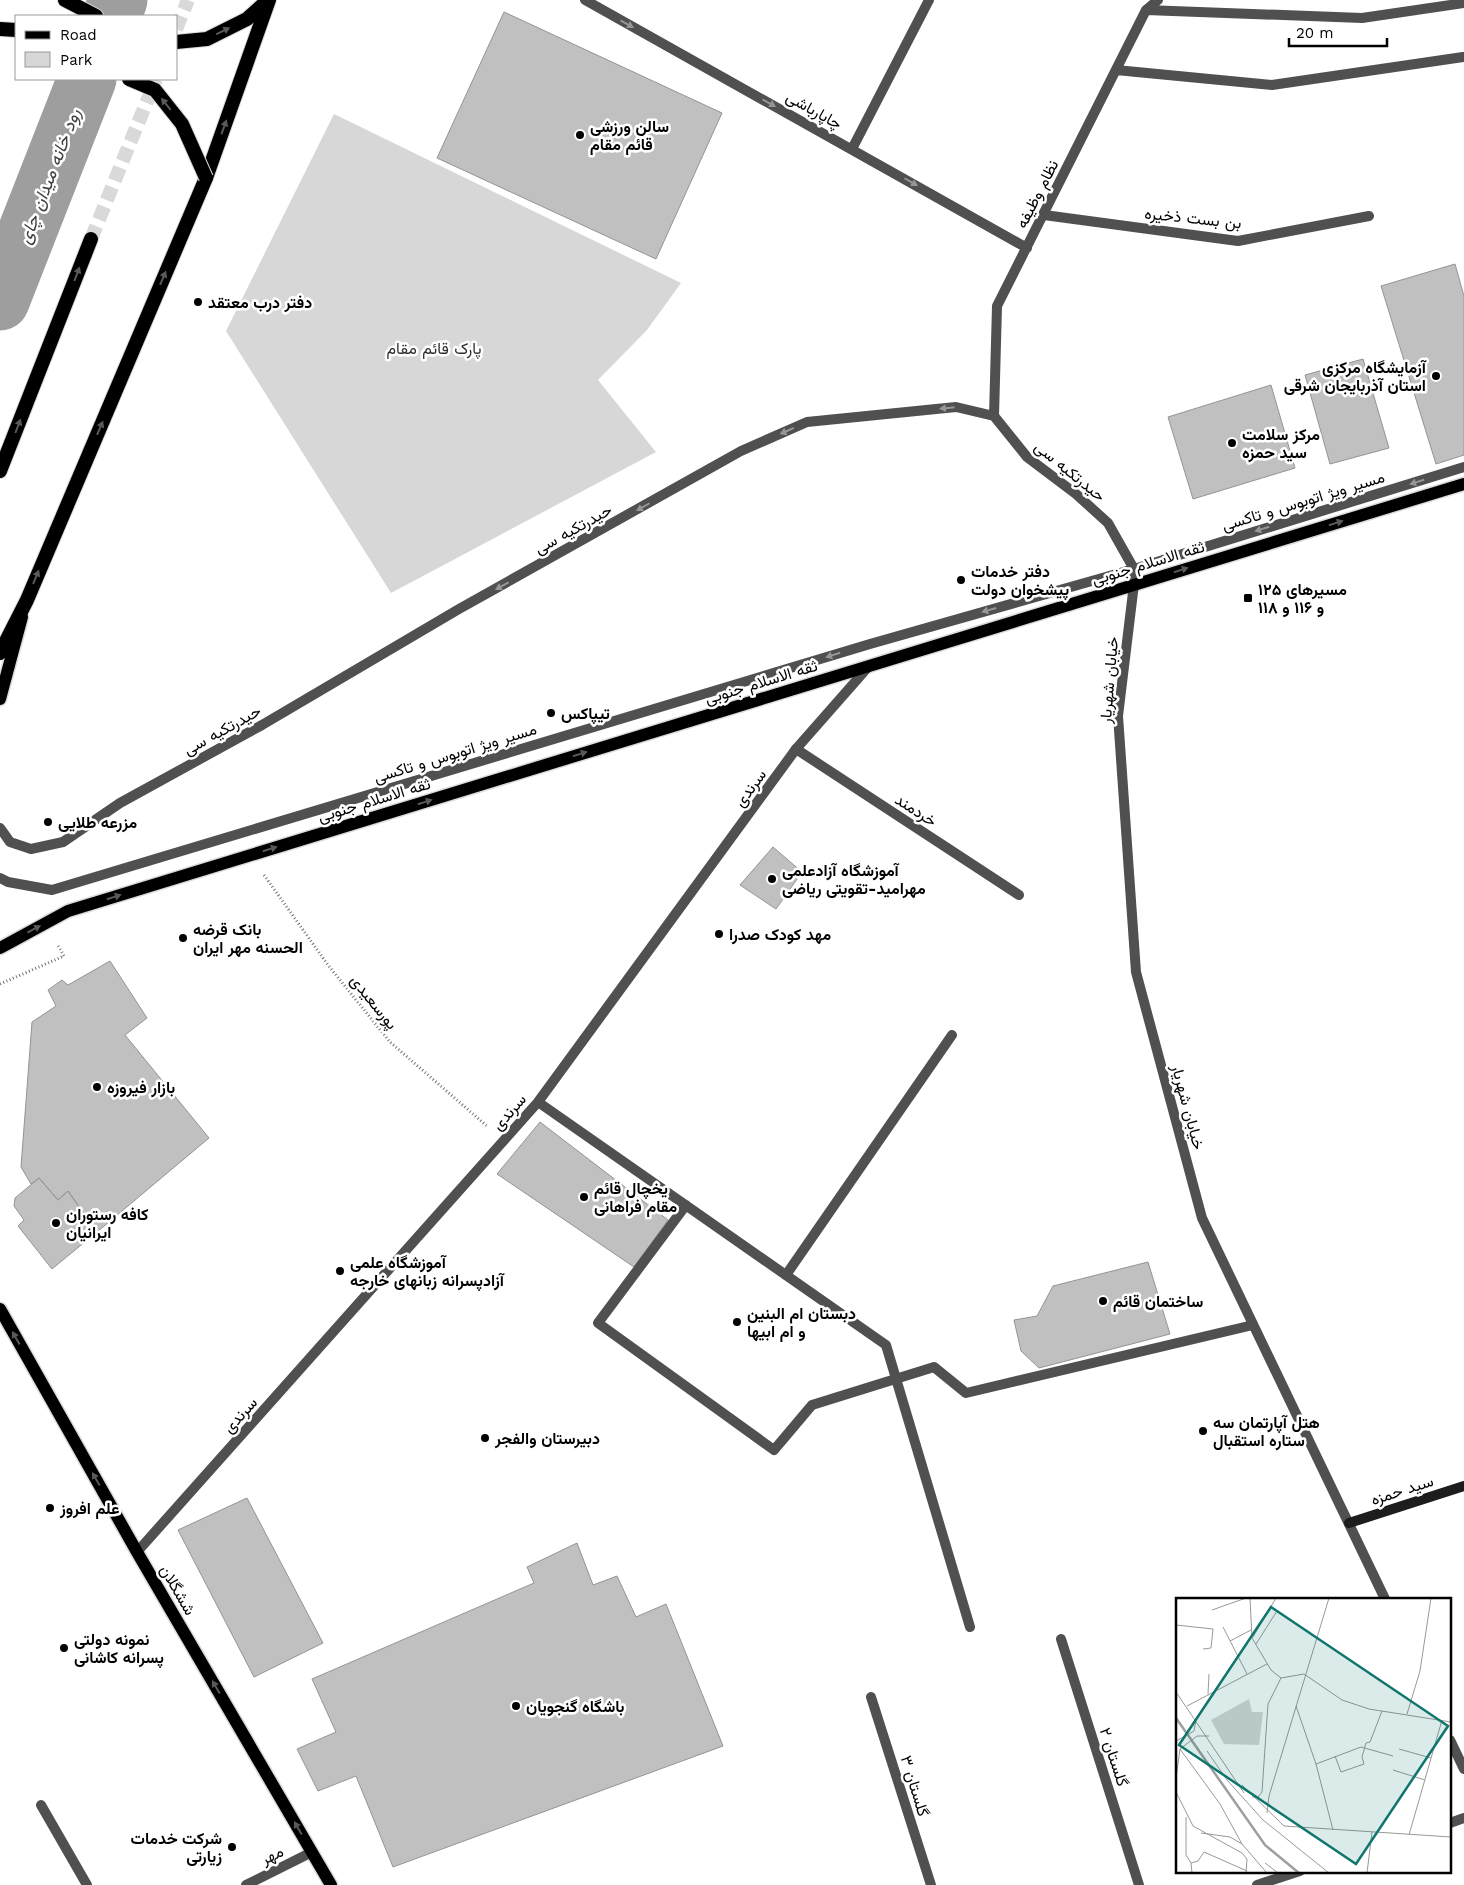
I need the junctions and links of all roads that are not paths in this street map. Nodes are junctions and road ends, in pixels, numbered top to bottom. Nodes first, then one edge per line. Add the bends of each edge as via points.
1 (65, 0) edge
2 (269, 0) edge
3 (585, 0) edge
4 (929, 0) edge
5 (1158, 0) edge
6 (1464, 3) edge
7 (1146, 10) junction
8 (94, 15) edge
9 (0, 29) edge
10 (15, 30) edge
11 (178, 42) edge
12 (1462, 58) dead end
13 (1116, 70) junction
14 (131, 80) edge
15 (852, 149) junction
16 (206, 178) junction
17 (1044, 215) junction
18 (1369, 216) dead end
19 (91, 239) tunnel mouth
20 (1027, 248) junction
21 (994, 416) junction
22 (1464, 468) edge
23 (0, 471) edge
24 (1464, 484) edge
25 (1134, 569) junction
26 (1134, 584) junction
27 (27, 600) junction
28 (0, 653) edge
29 (870, 665) junction
30 (0, 699) edge
31 (796, 750) junction
32 (0, 828) edge
33 (0, 878) edge
34 (1019, 895) dead end
35 (0, 948) edge
36 (952, 1035) dead end
37 (538, 1102) junction
38 (686, 1205) junction
39 (786, 1275) junction
40 (0, 1309) edge
41 (1253, 1325) junction
42 (896, 1379) junction
43 (1464, 1486) edge
44 (1349, 1523) junction
45 (137, 1552) junction
46 (1385, 1598) edge
47 (970, 1627) dead end
48 (1061, 1639) dead end
49 (871, 1697) dead end
50 (1452, 1744) edge
51 (1464, 1769) edge
52 (41, 1805) dead end
53 (1464, 1818) edge
54 (1452, 1822) edge
55 (312, 1852) junction
56 (1294, 1872) edge
57 (1268, 1883) edge
58 (87, 1885) edge
59 (246, 1885) edge
60 (331, 1885) edge
61 (930, 1885) edge
62 (1139, 1885) edge
63 (1257, 1885) edge

1 - 8 highway
11 -> 2 highway via 207,39 247,19
16 -> 2 highway
3 -> 15 street, چاپارباشی
4 - 15 street
5 - 7 street, نظام وظیفه
6 - 7 street via 1362,18
7 - 13 street, نظام وظیفه
9 - 10 highway
12 - 13 street via 1272,85
13 - 17 street, نظام وظیفه
16 -> 14 highway, bridge via 182,124 154,90
15 -> 20 street, چاپارباشی
27 -> 16 highway
17 - 18 street, بن بست ذخیره via 1238,241
17 - 20 street, نظام وظیفه
23 -> 19 highway
20 - 21 street, نظام وظیفه via 997,306
21 - 25 street, حیدرتکیه سی via 1026,457 1076,494 1108,523
21 -> 32 street, حیدرتکیه سی via 956,407 807,422 741,451 459,609 262,725 120,803 63,842 30,849 10,842
22 -> 25 street, مسیر ویژ اتوبوس و تاکسی
26 -> 24 main road, ثقه الاسلام جنوبی
25 - 26 street, حیدرتکیه سی
25 -> 33 street, مسیر ویژ اتوبوس و تاکسی via 870,644 52,890
26 - 29 main road, ثقه الاسلام جنوبی
26 - 41 street, خیابان شهریار via 1118,716 1136,972 1202,1218
27 - 28 highway
27 - 30 main road
29 - 31 street, سرندی
35 -> 29 main road, ثقه الاسلام جنوبی via 68,911
31 - 34 street, خردمند
31 - 37 street, سرندی
36 - 39 street
37 - 38 street
37 - 45 street, سرندی
38 - 39 street
38 - 42 street via 598,1323 774,1450 812,1405
39 - 42 street via 886,1345
45 -> 40 main road, ششگلان
41 - 42 street via 966,1393 934,1367
41 - 44 street, خیابان شهریار
42 - 47 street
43 - 44 main road, سید حمزه
44 - 46 street, خیابان شهریار
55 -> 45 main road, ششگلان
48 - 62 street, گلستان ۲
49 - 61 street, گلستان ۳
50 - 51 street
52 - 58 street
53 - 54 street
55 - 59 street, مهر
55 - 60 main road, ششگلان
56 - 57 street
57 - 63 street

